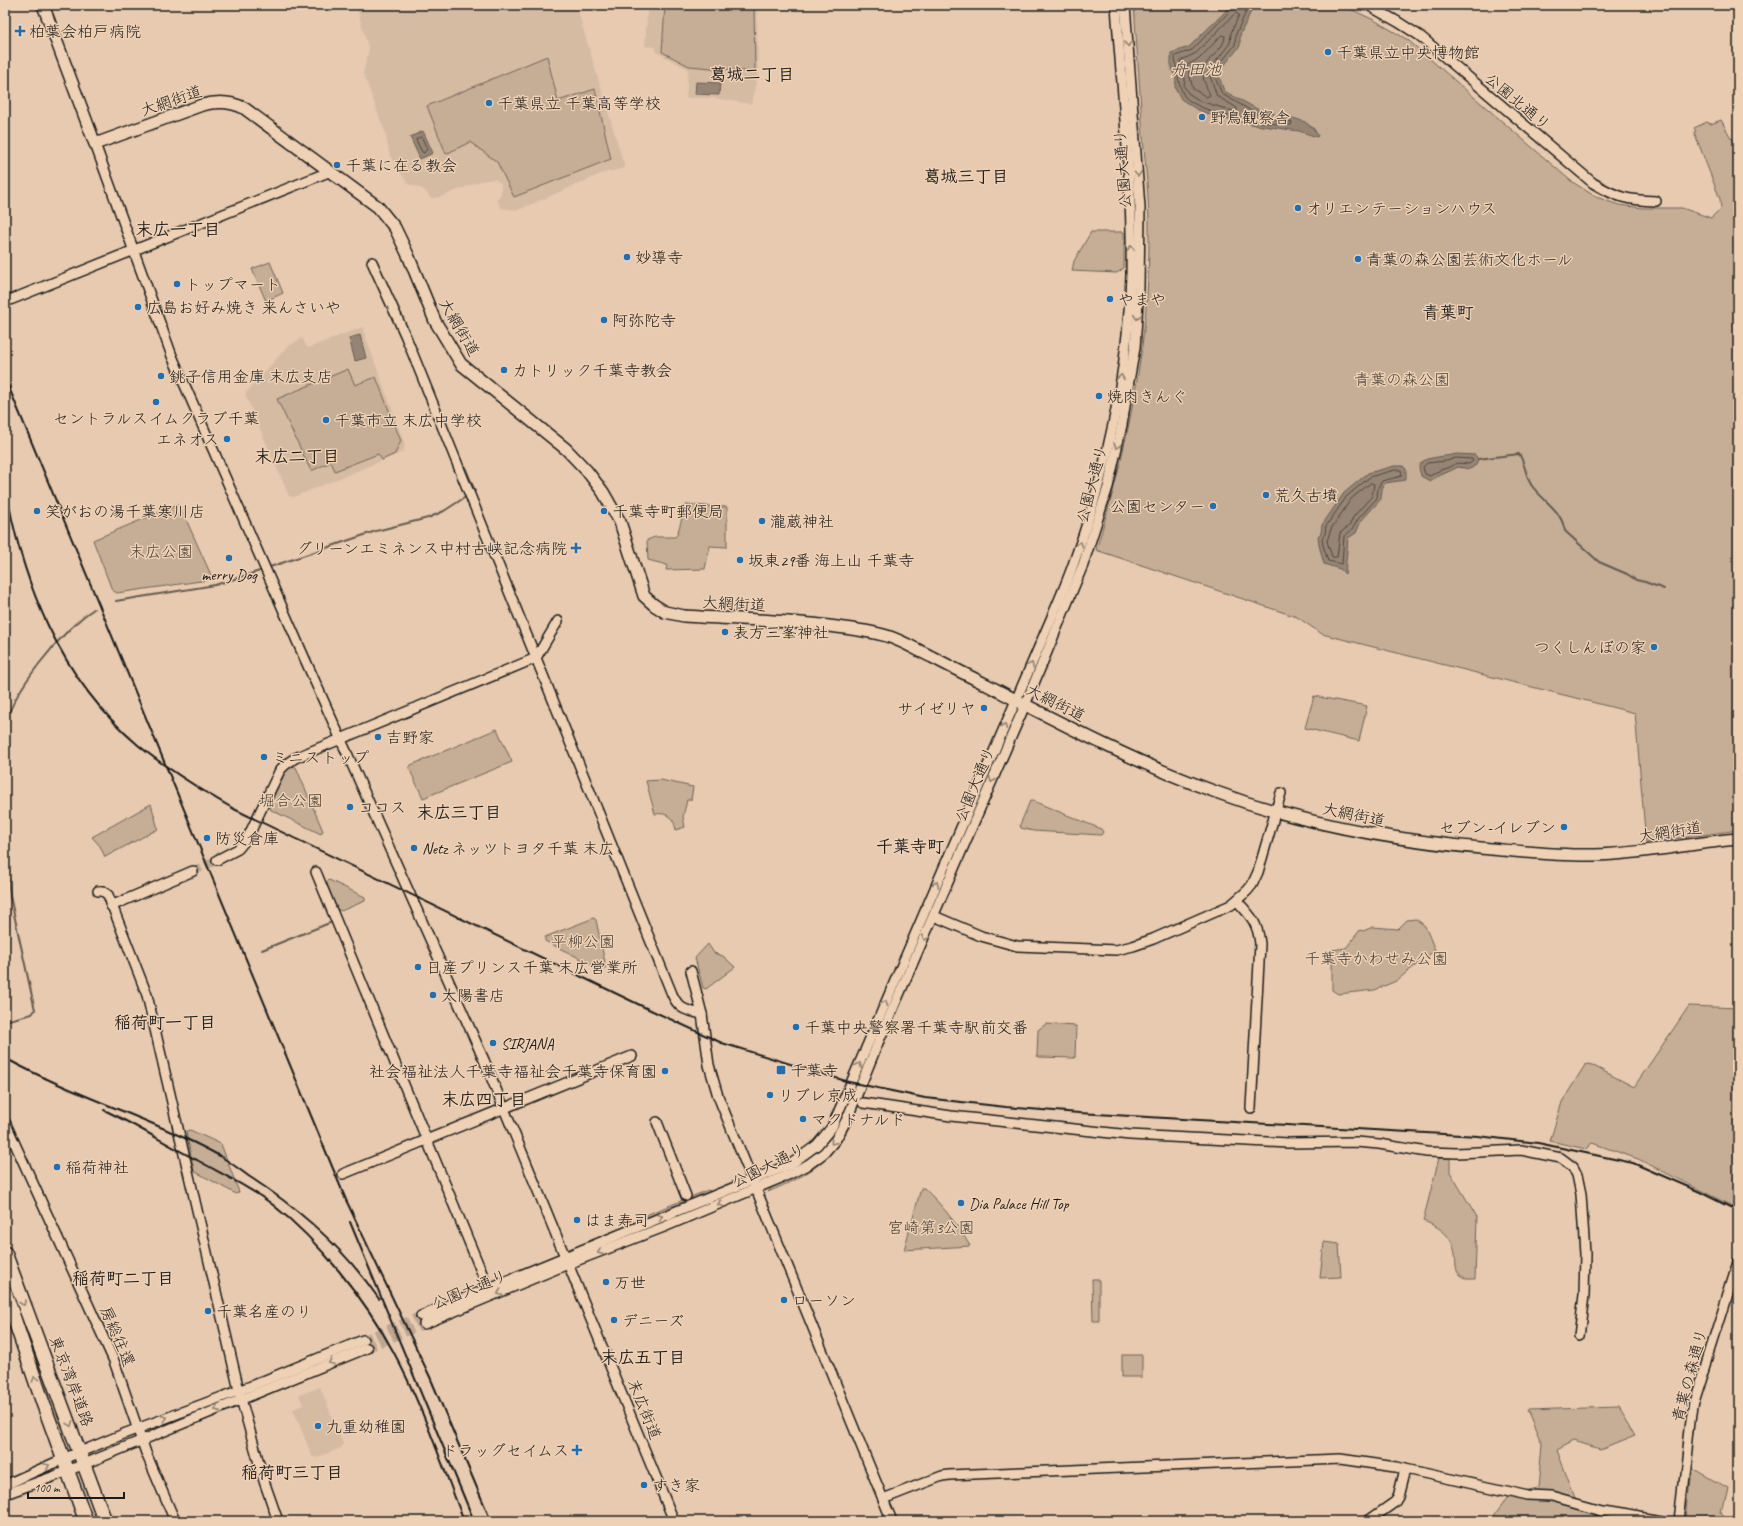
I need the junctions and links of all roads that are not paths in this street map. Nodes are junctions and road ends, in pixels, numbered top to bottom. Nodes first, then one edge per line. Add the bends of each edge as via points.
1 (43, 5) edge
2 (1116, 5) edge
3 (1125, 5) edge
4 (1368, 5) edge
5 (96, 144) junction
6 (332, 171) junction
7 (1656, 202) dead end
8 (134, 250) junction
9 (372, 262) dead end
10 (1139, 266) junction
11 (1131, 276) junction
12 (1139, 284) junction
13 (5, 302) edge
14 (558, 621) dead end
15 (536, 658) junction
16 (1020, 703) junction
17 (340, 738) junction
18 (1280, 793) dead end
19 (1274, 812) junction
20 (1738, 839) edge
21 (217, 860) tunnel mouth
22 (193, 871) tunnel mouth
23 (316, 872) dead end
24 (98, 891) dead end
25 (1237, 901) junction
26 (112, 906) junction
27 (934, 916) junction
28 (691, 971) dead end
29 (702, 1014) junction
30 (632, 1056) dead end
31 (863, 1103) dead end
32 (504, 1108) junction
33 (1251, 1108) dead end
34 (5, 1122) edge
35 (657, 1122) dead end
36 (427, 1139) junction
37 (343, 1174) dead end
38 (753, 1180) junction
39 (756, 1189) junction
40 (686, 1196) dead end
41 (5, 1254) edge
42 (567, 1261) junction
43 (1738, 1263) edge
44 (484, 1278) dead end
45 (5, 1292) edge
46 (422, 1320) tunnel mouth
47 (1579, 1336) dead end
48 (365, 1344) tunnel mouth
49 (240, 1394) junction
50 (137, 1429) junction
51 (141, 1441) junction
52 (80, 1452) junction
53 (63, 1459) junction
54 (85, 1464) junction
55 (1405, 1469) junction
56 (68, 1471) junction
57 (5, 1485) edge
58 (5, 1494) edge
59 (883, 1499) junction
60 (86, 1521) edge
61 (105, 1521) edge
62 (175, 1521) edge
63 (278, 1521) edge
64 (674, 1521) edge
65 (892, 1521) edge
66 (1368, 1521) edge
67 (1663, 1521) edge
68 (1680, 1521) edge

1 - 5 main road
11 -> 2 street, 公園大通り via 1130,179
3 -> 10 street, 公園大通り via 1140,208
4 - 7 street, 公園北通り via 1420,36 1593,183 1609,193 1628,200
5 - 6 main road, 大網街道 via 202,105 223,102 244,108
5 - 8 street, 末広街道
6 - 8 street
6 - 16 main road, 大網街道 via 378,207 390,221 408,255 435,321 461,364 566,449 595,481 620,522 642,592 649,602 665,612 676,615 800,623 887,637 910,646
8 - 13 street
8 - 17 street, 末広街道 via 172,356
9 - 15 street via 406,337
10 - 11 street
10 - 12 street, 公園大通り
11 - 12 street
16 -> 11 street, 公園大通り via 1074,562 1101,476 1122,373
12 -> 16 street, 公園大通り via 1132,368 1108,487 1083,565
14 - 15 street
15 - 17 street
15 - 29 street via 675,1002 687,1011
16 - 19 main road, 大網街道 via 1176,777
16 -> 27 street, 公園大通り
38 -> 16 street, 公園大通り via 798,1160 817,1145 832,1127
17 - 21 street via 285,764 248,837 238,849
17 - 32 street, 末広街道
18 - 19 street
19 - 20 main road, 大網街道 via 1400,840 1559,854 1642,852
19 - 25 street via 1255,879 1248,891
22 - 26 street
23 - 36 street
24 - 26 street via 106,893
25 - 27 street via 1153,939 1116,950 1017,946 981,936
25 - 33 street via 1256,922 1260,944
26 - 49 street via 147,995
27 -> 39 street, 公園大通り via 840,1133 824,1153 810,1164
28 - 29 street
29 - 38 street via 711,1074
30 - 32 street
31 - 47 street via 951,1116 1130,1135 1288,1143 1356,1142 1427,1152 1521,1150 1560,1158 1573,1167 1581,1194 1585,1254
32 - 36 street
32 - 42 street, 末広街道
34 - 50 street, 房総往還 via 114,1361
35 - 40 street
36 - 37 street
36 - 44 street
38 - 39 street
42 -> 38 street, 公園大通り
39 -> 42 street, 公園大通り
39 - 59 street
41 -> 52 highway, 東京湾岸道路
42 - 46 street, 公園大通り
42 - 64 street, 末広街道
43 - 68 street, 青葉の森通り via 1694,1402
53 -> 45 highway, 東京湾岸道路
48 - 49 street
50 -> 49 street
49 -> 51 street
49 - 63 street via 264,1482
50 - 51 street, 房総往還
50 - 52 street
51 - 54 street
51 - 62 street, 房総往還
52 - 53 street
52 - 54 highway, 東京湾岸道路
53 - 56 highway, 東京湾岸道路
57 -> 53 street
54 - 56 street
54 - 61 highway, 東京湾岸道路
55 - 59 street via 1324,1459 950,1475
55 - 66 street via 1395,1502
55 - 67 street via 1528,1496 1551,1497 1601,1511
56 - 58 street
56 - 60 highway, 東京湾岸道路
59 - 65 street

